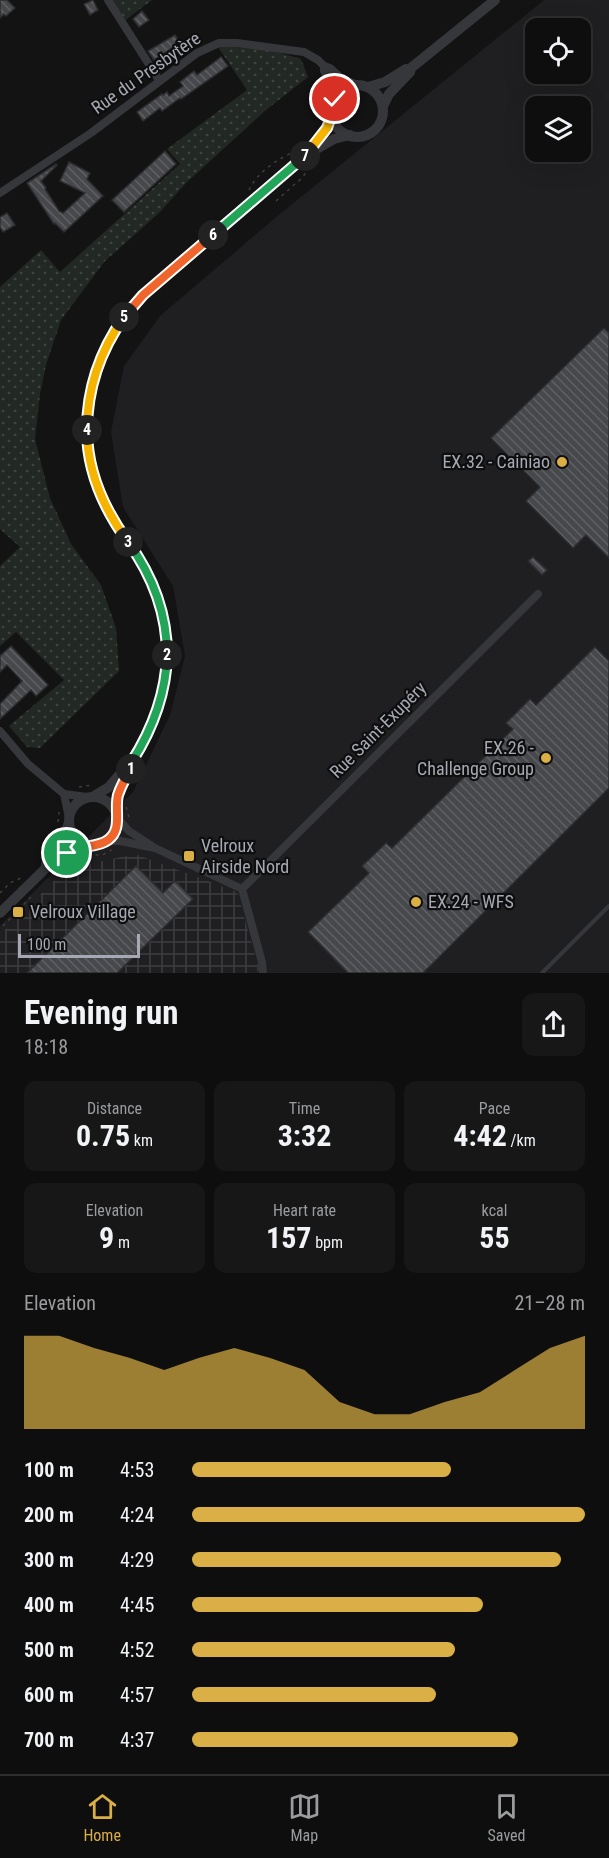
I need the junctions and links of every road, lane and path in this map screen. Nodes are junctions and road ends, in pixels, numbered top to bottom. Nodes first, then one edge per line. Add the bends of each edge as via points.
1 (108, 0) edge
2 (495, 0) edge
3 (324, 66) junction
4 (411, 68) junction
5 (159, 80) junction
6 (362, 86) junction
7 (325, 90) dead end
8 (335, 99) junction
9 (382, 106) junction
10 (327, 114) junction
11 (350, 135) junction
12 (307, 154) junction
13 (0, 193) edge
14 (246, 194) dead end
15 (276, 201) dead end
16 (538, 594) dead end
17 (0, 731) edge
18 (131, 763) junction
19 (96, 784) dead end
20 (77, 788) dead end
21 (64, 794) junction
22 (90, 797) junction
23 (126, 801) dead end
24 (60, 809) dead end
25 (117, 815) junction
26 (69, 820) junction
27 (129, 820) dead end
28 (59, 827) dead end
29 (92, 845) junction
30 (110, 845) junction
31 (154, 849) junction
32 (83, 855) dead end
33 (46, 868) junction
34 (24, 876) dead end
35 (242, 889) junction
36 (0, 893) edge
37 (32, 895) dead end
38 (609, 906) edge
39 (0, 913) edge
40 (3, 926) dead end
41 (263, 973) edge
42 (542, 973) edge

1 - 5 street
2 - 4 street
3 - 5 street, Rue du Presbytère via 296,50 219,43 197,53
3 - 6 street, Rue du Presbytère
3 - 8 street
4 - 6 street via 381,84
4 - 9 street
5 - 13 street, Rue du Presbytère via 91,133
6 - 8 street via 344,89
6 - 9 street via 377,94
7 - 10 path
8 - 10 street
9 - 11 street via 382,118 373,131
10 - 11 street
10 - 12 street via 325,131
11 - 12 street
12 - 14 path via 284,155 256,178
12 - 15 path via 303,177
12 - 18 street via 143,295 117,327 94,377 87,435 96,483 110,515 151,580 166,635 162,695 148,734
16 - 35 street, Rue Saint-Exupéry
17 - 21 street via 28,764
18 - 22 street via 106,789
18 - 25 street via 119,792
19 - 20 path
21 - 22 street
21 - 26 street
22 - 25 street via 107,800
22 - 26 street via 75,805
23 - 27 path
24 - 28 path
25 - 30 street
25 - 31 street via 129,831
26 - 29 street via 74,835
26 - 33 street via 63,842
29 - 30 street
29 - 33 street via 71,850
30 - 31 street via 120,841
30 - 32 path via 97,855
31 - 35 street
33 - 39 street
34 - 36 path
35 - 41 street
37 - 40 path
38 - 42 lane

